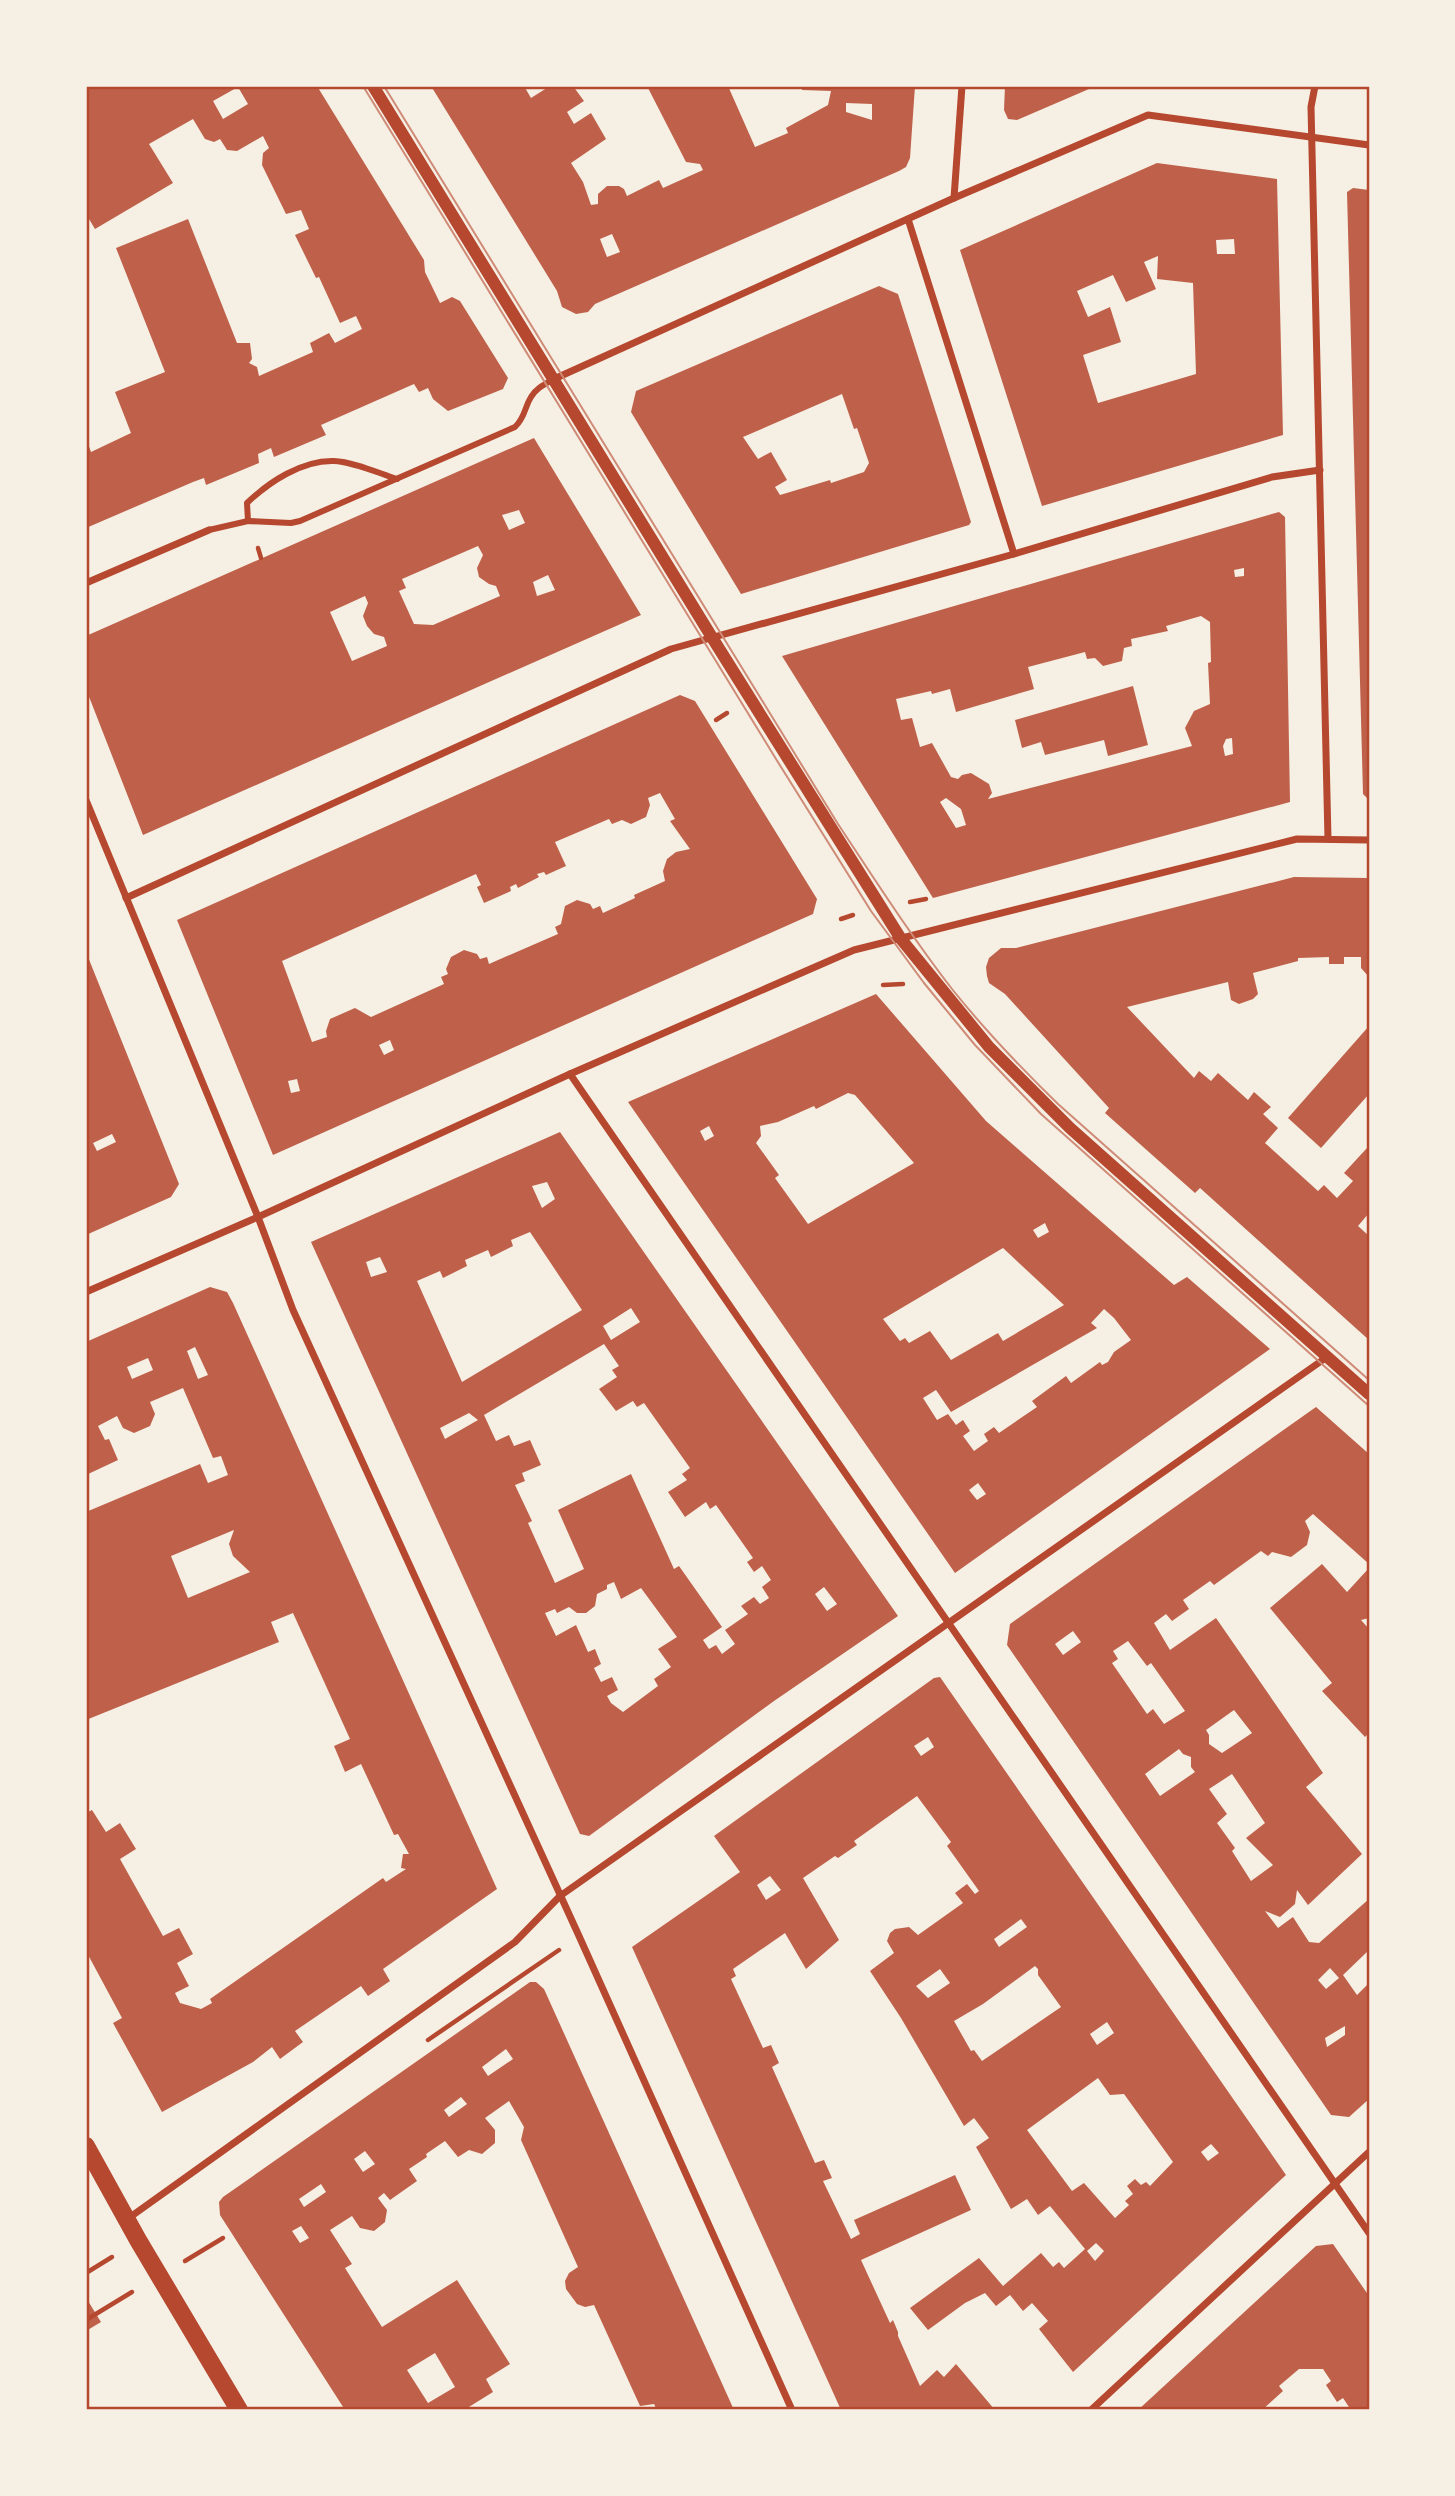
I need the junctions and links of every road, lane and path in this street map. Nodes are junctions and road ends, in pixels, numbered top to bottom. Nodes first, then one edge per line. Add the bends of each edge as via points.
1 (373, 86) edge
2 (962, 86) edge
3 (1315, 86) edge
4 (1313, 136) junction
5 (1369, 145) edge
6 (954, 198) junction
7 (908, 219) junction
8 (554, 379) junction
9 (1320, 470) junction
10 (397, 479) junction
11 (248, 521) junction
12 (209, 530) joint
13 (1014, 554) junction
14 (86, 583) edge
15 (713, 639) junction
16 (86, 800) edge
17 (1328, 839) junction
18 (1369, 840) edge
19 (126, 898) junction
20 (901, 939) junction
21 (570, 1074) junction
22 (258, 1217) junction
23 (86, 1292) edge
24 (1327, 1357) junction
25 (1369, 1394) edge
26 (948, 1623) junction
27 (560, 1896) junction
28 (86, 2146) edge
29 (1369, 2151) edge
30 (1335, 2184) junction
31 (126, 2220) junction
32 (1369, 2233) edge
33 (129, 2294) dead end
34 (86, 2320) edge
35 (239, 2410) edge
36 (792, 2410) edge
37 (1091, 2410) edge

1 - 8 street
2 - 6 street
3 - 4 street
4 - 5 street
4 - 6 street via 1148,115
4 - 9 street
6 - 7 street
7 - 8 street
7 - 13 street
8 - 10 street via 535,391 515,427
8 - 15 street
9 - 13 street via 1272,477
9 - 17 street
10 - 11 street via 300,521
10 - 11 street via 341,462 317,463 261,489 247,503
11 - 12 street
12 - 14 street
13 - 15 street
15 - 19 street via 671,649
15 - 20 street
16 - 19 street
17 - 18 street
17 - 20 street via 1297,839
19 - 22 street
20 - 21 street via 854,950
20 - 24 street via 989,1047 1035,1094
21 - 22 street
21 - 26 street
22 - 23 street
22 - 27 street via 293,1310
24 - 25 street
24 - 26 street
26 - 27 street
26 - 30 street
27 - 31 street via 515,1942
27 - 36 street
28 - 31 main road
29 - 30 street
30 - 32 street
30 - 37 street
31 - 35 main road
33 - 34 path

